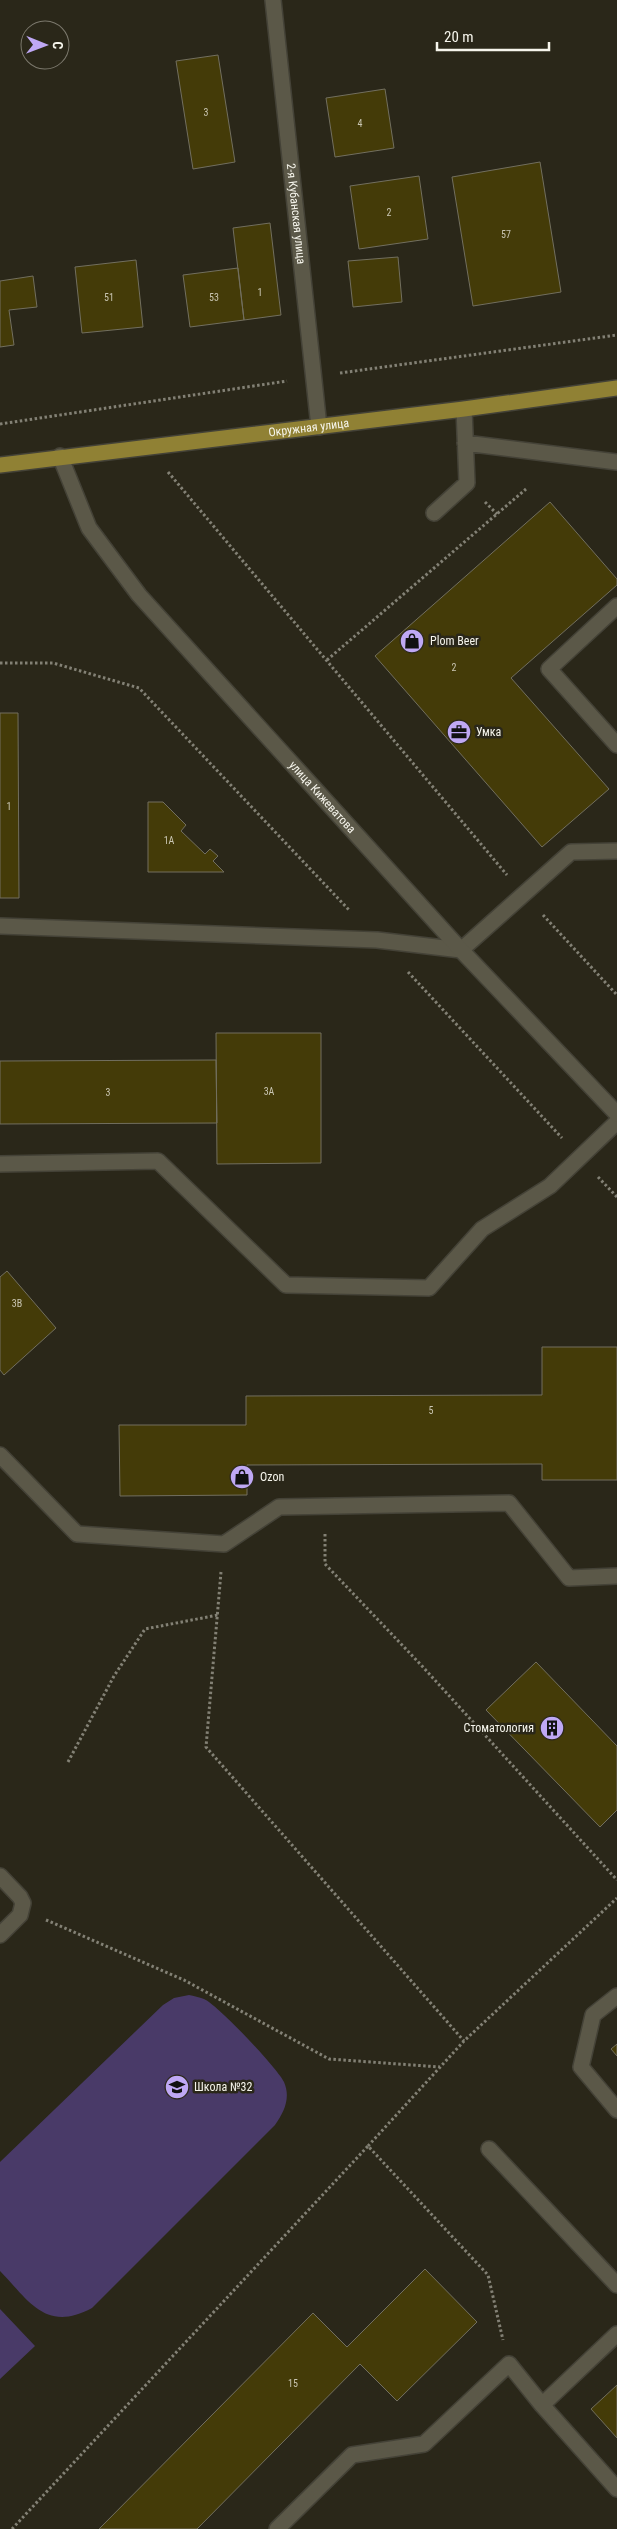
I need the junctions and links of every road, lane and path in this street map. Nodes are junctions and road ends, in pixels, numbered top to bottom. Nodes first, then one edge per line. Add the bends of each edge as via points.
1 (273, 0) edge
2 (617, 388) edge
3 (464, 409) junction
4 (319, 426) junction
5 (465, 443) junction
6 (60, 456) junction
7 (617, 462) edge
8 (0, 465) edge
9 (164, 467) dead end
10 (526, 489) dead end
11 (434, 513) dead end
12 (617, 606) edge
13 (326, 660) junction
14 (0, 663) edge
15 (617, 745) edge
16 (617, 851) edge
17 (523, 894) junction
18 (0, 926) edge
19 (377, 940) junction
20 (461, 950) junction
21 (617, 995) edge
22 (617, 1114) edge
23 (617, 1122) edge
24 (579, 1156) junction
25 (0, 1164) edge
26 (617, 1198) edge
27 (0, 1455) edge
28 (224, 1544) junction
29 (325, 1564) dead end
30 (617, 1576) edge
31 (218, 1615) junction
32 (68, 1762) dead end
33 (0, 1876) edge
34 (617, 1880) edge
35 (617, 1898) edge
36 (23, 1910) junction
37 (0, 1935) edge
38 (617, 1996) edge
39 (464, 2041) junction
40 (440, 2067) junction
41 (617, 2110) edge
42 (368, 2146) junction
43 (489, 2149) dead end
44 (617, 2285) edge
45 (617, 2334) edge
46 (509, 2364) junction
47 (542, 2405) junction
48 (617, 2489) edge
49 (12, 2529) edge
50 (277, 2529) edge

1 - 4 main road, 2-я Кубанская улица
2 - 3 main road, Окружная улица
3 - 4 main road, Окружная улица
3 - 5 main road
4 - 6 main road, Окружная улица
5 - 7 main road
5 - 11 main road via 467,483
6 - 8 main road, Окружная улица
6 - 20 main road, улица Кижеватова via 89,528 139,594
9 - 13 path
10 - 13 path
12 - 15 main road via 549,669
13 - 17 path
14 - 19 path via 53,663 139,688
16 - 17 main road via 571,852
17 - 20 main road
17 - 21 path
18 - 19 main road
19 - 20 main road
19 - 24 path
20 - 22 main road, улица Кижеватова
23 - 24 main road
24 - 25 main road via 550,1186 482,1229 429,1288 286,1285 158,1161
24 - 26 path
27 - 28 main road via 77,1534
28 - 30 main road via 279,1507 508,1504 569,1578
28 - 31 path
29 - 34 path
31 - 32 path via 145,1628 114,1676
31 - 39 path via 206,1747
33 - 36 main road via 20,1897
35 - 39 path
36 - 37 main road
36 - 40 path via 184,1980 329,2059
38 - 41 main road via 593,2015 580,2067
39 - 40 path
40 - 42 path
42 - 46 path via 488,2275
42 - 49 path
43 - 44 main road
45 - 47 main road
46 - 47 main road
46 - 50 main road via 424,2444 352,2455
47 - 48 main road

